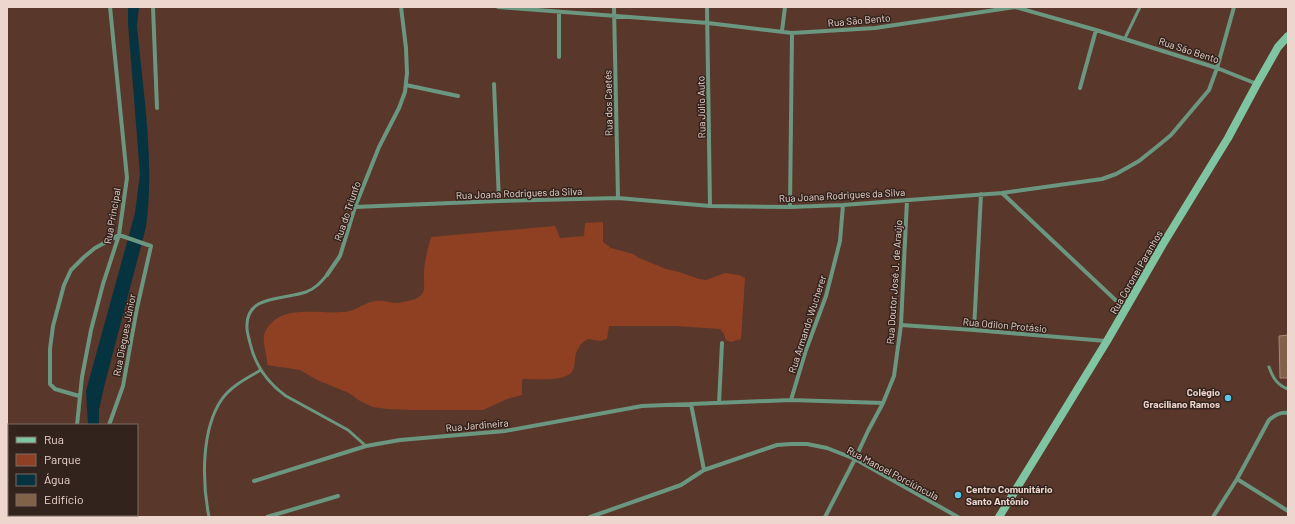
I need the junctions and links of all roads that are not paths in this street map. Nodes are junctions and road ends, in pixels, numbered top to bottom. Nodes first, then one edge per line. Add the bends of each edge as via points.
1 (110, 7) edge
2 (153, 7) edge
3 (401, 7) edge
4 (498, 7) edge
5 (614, 7) edge
6 (707, 7) edge
7 (785, 7) edge
8 (1140, 7) edge
9 (1234, 7) edge
10 (516, 8) edge
11 (559, 12) junction
12 (614, 17) junction
13 (708, 23) junction
14 (1096, 30) junction
15 (782, 31) junction
16 (792, 33) junction
17 (1288, 36) edge
18 (1125, 38) junction
19 (559, 57) dead end
20 (1217, 68) junction
21 (494, 84) dead end
22 (1257, 84) junction
23 (406, 85) junction
24 (1080, 88) dead end
25 (458, 96) dead end
26 (157, 108) dead end
27 (1002, 193) junction
28 (981, 194) junction
29 (618, 198) junction
30 (907, 200) junction
31 (500, 201) junction
32 (710, 206) junction
33 (843, 206) junction
34 (355, 207) junction
35 (790, 207) junction
36 (119, 235) junction
37 (327, 275) joint
38 (1126, 309) junction
39 (901, 325) junction
40 (974, 330) junction
41 (1107, 342) junction
42 (722, 343) dead end
43 (1269, 367) dead end
44 (261, 370) junction
45 (1288, 389) edge
46 (79, 396) junction
47 (791, 400) junction
48 (720, 403) junction
49 (883, 403) junction
50 (691, 404) junction
51 (1288, 413) edge
52 (77, 424) edge
53 (110, 424) edge
54 (366, 446) junction
55 (855, 459) junction
56 (704, 470) junction
57 (1237, 479) junction
58 (254, 481) dead end
59 (338, 496) dead end
60 (1288, 510) edge
61 (209, 517) edge
62 (267, 517) edge
63 (590, 517) edge
64 (825, 517) edge
65 (958, 517) edge
66 (999, 517) edge
67 (1213, 517) edge

1 - 36 street, Rua Principal via 127,178
2 - 26 street
3 - 23 street, Rua do Triunfo via 406,48
4 - 10 street, Rua São Bento
5 - 12 street, Rua dos Caetés
6 - 13 street, Rua Júlio Auto
7 - 15 street
8 - 18 lane
9 - 20 street, Rua Joana Rodrigues da Silva
10 - 11 street, Rua São Bento
11 - 12 street, Rua São Bento
11 - 19 street
12 - 13 street, Rua São Bento
12 - 29 street, Rua dos Caetés
13 - 15 street, Rua São Bento
13 - 32 street, Rua Júlio Auto
14 - 16 street, Rua São Bento via 1015,7 875,28
14 - 18 street, Rua São Bento
14 - 24 street
15 - 16 street, Rua São Bento
16 - 35 street
17 - 22 street, Rua Coronel Paranhos via 1278,47
18 - 20 street, Rua São Bento
20 - 22 street, Rua São Bento
20 - 27 street, Rua Joana Rodrigues da Silva via 1209,90 1171,135 1139,161 1102,179
21 - 31 street
22 - 38 street, Rua Coronel Paranhos via 1228,138
23 - 25 street
23 - 34 street, Rua do Triunfo via 399,108 379,147
27 - 28 street, Rua Joana Rodrigues da Silva
27 - 38 street
28 - 30 street, Rua Joana Rodrigues da Silva
28 - 40 street
29 - 31 street, Rua Joana Rodrigues da Silva
29 - 32 street, Rua Joana Rodrigues da Silva
30 - 33 street, Rua Joana Rodrigues da Silva
30 - 39 street, Rua Doutor José J. de Araújo
31 - 34 street, Rua Joana Rodrigues da Silva
32 - 35 street, Rua Joana Rodrigues da Silva
33 - 35 street, Rua Joana Rodrigues da Silva
33 - 47 street, Rua Armando Wucherer via 840,241 826,296
34 - 37 street, Rua do Triunfo via 340,256
36 - 46 street, Rua Principal via 91,330
36 - 46 street via 95,248 71,270 55,316 50,348 50,384 55,389
36 - 53 street, Rua Diegues Júnior via 150,246 123,386
37 - 44 lane, Rua do Triunfo via 320,284 307,292 259,303 249,313 247,328 252,351
38 - 41 street, Rua Coronel Paranhos
39 - 40 street, Rua Odilon Protásio
39 - 49 street, Rua Doutor José J. de Araújo via 894,376
40 - 41 street, Rua Odilon Protásio
41 - 66 street, Rua Coronel Paranhos
42 - 48 street
43 - 45 lane via 1276,382
44 - 54 lane via 286,396 348,430
44 - 61 lane via 230,390 210,424 206,443 205,473
46 - 52 street, Rua Principal
47 - 48 street, Rua Jardineira
47 - 49 street, Rua Jardineira
48 - 50 street, Rua Jardineira
49 - 55 street, Rua Doutor José J. de Araújo
50 - 54 street, Rua Jardineira via 642,406 505,431 400,440
50 - 56 street
51 - 57 street via 1279,413 1269,420
54 - 58 street, Rua Jardineira
55 - 56 street, Rua Manoel Porciúncula via 827,448 807,444 777,445
55 - 64 street, Rua Doutor José J. de Araújo
55 - 65 street, Rua Manoel Porciúncula
56 - 63 street, Rua Manoel Porciúncula via 681,485
57 - 60 street
57 - 67 street
59 - 62 street

